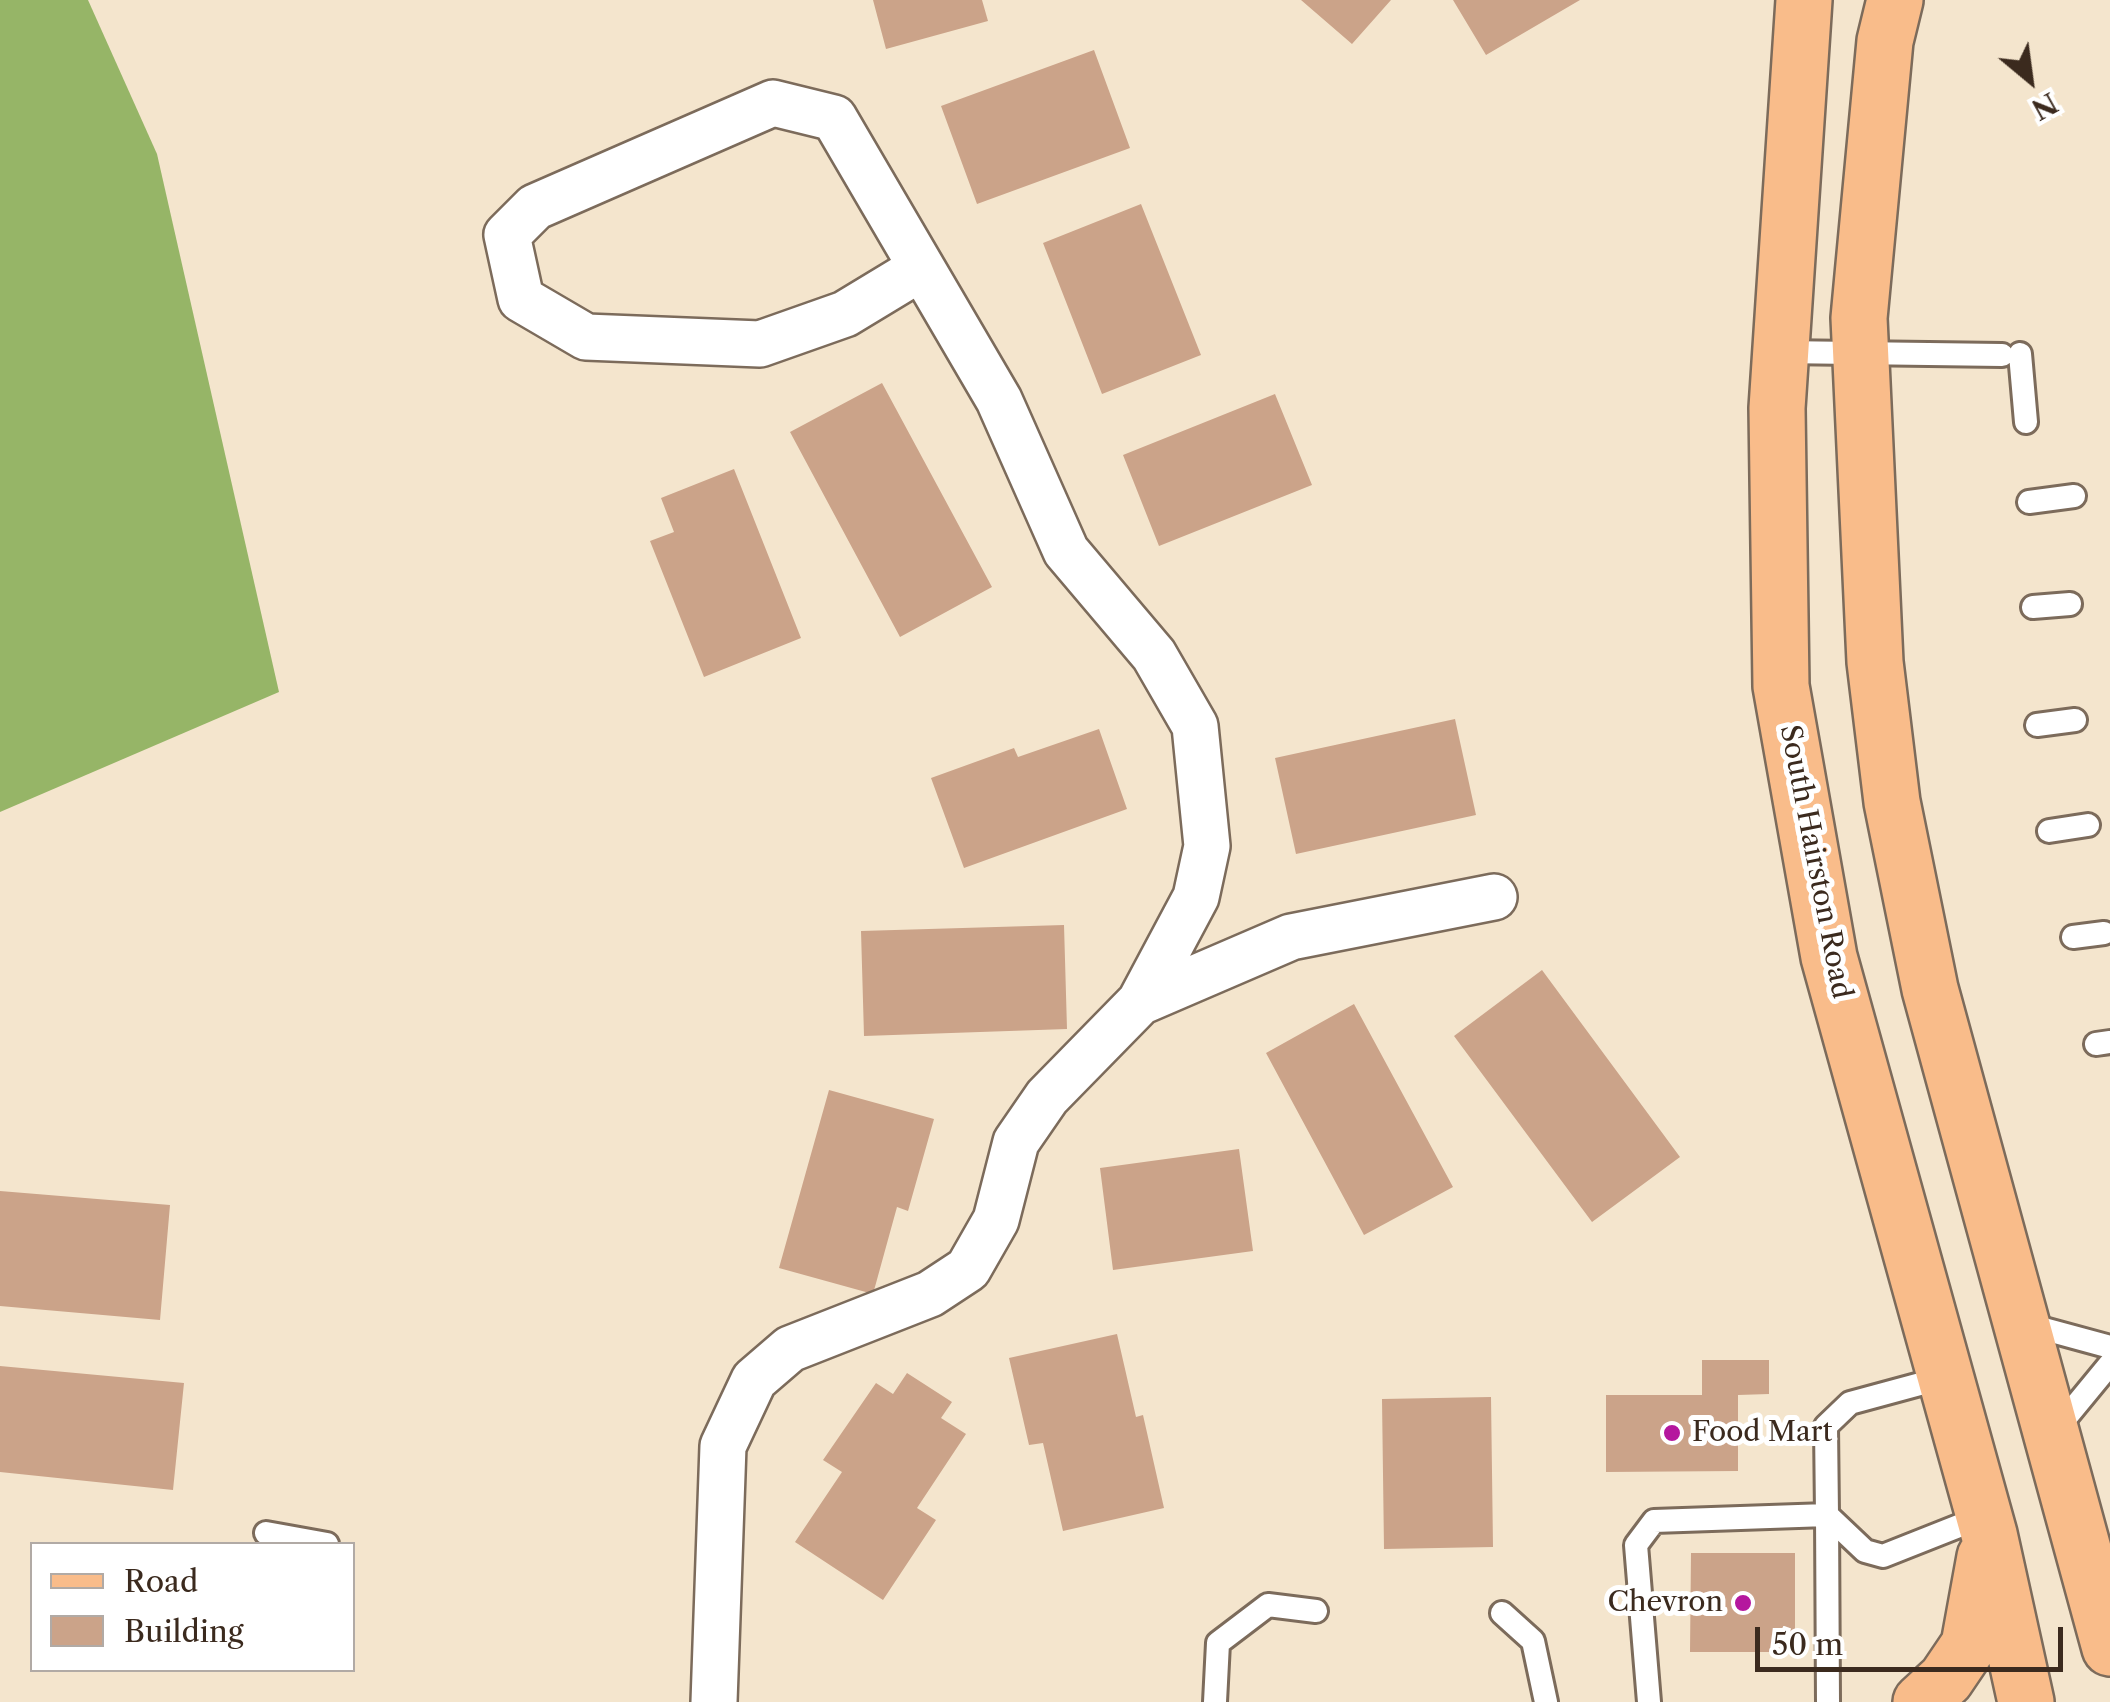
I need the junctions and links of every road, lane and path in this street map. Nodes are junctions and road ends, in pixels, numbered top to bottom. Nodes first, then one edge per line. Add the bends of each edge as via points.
1 (1804, 0) edge
2 (1895, 0) edge
3 (922, 268) junction
4 (1780, 352) junction
5 (1861, 355) junction
6 (2026, 422) dead end
7 (2074, 496) dead end
8 (2029, 502) dead end
9 (2070, 604) dead end
10 (2032, 607) dead end
11 (2075, 720) dead end
12 (2037, 726) dead end
13 (2088, 825) dead end
14 (2050, 831) dead end
15 (1494, 897) dead end
16 (2104, 933) dead end
17 (2073, 937) dead end
18 (1140, 1002) junction
19 (2021, 1322) junction
20 (2110, 1347) edge
21 (2110, 1364) edge
22 (1946, 1377) junction
23 (2052, 1434) junction
24 (1827, 1515) junction
25 (1987, 1525) junction
26 (266, 1533) dead end
27 (316, 1542) edge
28 (1316, 1611) dead end
29 (1502, 1614) dead end
30 (2108, 1637) edge
31 (714, 1702) edge
32 (1215, 1702) edge
33 (1546, 1702) edge
34 (1649, 1702) edge
35 (1828, 1702) edge
36 (1921, 1702) edge
37 (2026, 1702) edge

1 - 4 main road, South Hairston Road
2 - 5 main road via 1885,42
3 - 3 street via 834,118 773,103 535,207 507,236 521,299 586,337 760,344 845,314
3 - 18 street via 999,400 1066,551 1154,655 1194,726 1203,863 1196,897
4 - 5 lane
4 - 22 main road, South Hairston Road via 1782,686 1829,957
5 - 6 lane via 2011,354
5 - 19 main road via 1875,662 1892,802 1930,989
7 - 8 lane
9 - 10 lane
11 - 12 lane
13 - 14 lane
15 - 18 street via 1292,937
16 - 17 lane
18 - 31 street via 1047,1098 1016,1142 996,1220 968,1270 930,1294 790,1349 754,1380 723,1446
19 - 20 lane
19 - 23 main road
21 - 23 lane
22 - 24 lane via 1850,1402 1826,1426
22 - 25 main road, South Hairston Road
23 - 30 main road
24 - 25 lane via 1865,1551 1883,1556
24 - 34 lane via 1654,1521 1636,1544
24 - 35 lane
25 - 36 main road via 1969,1645
25 - 37 main road, South Hairston Road
26 - 27 lane
28 - 32 lane via 1268,1605 1218,1643
29 - 33 lane via 1533,1641

